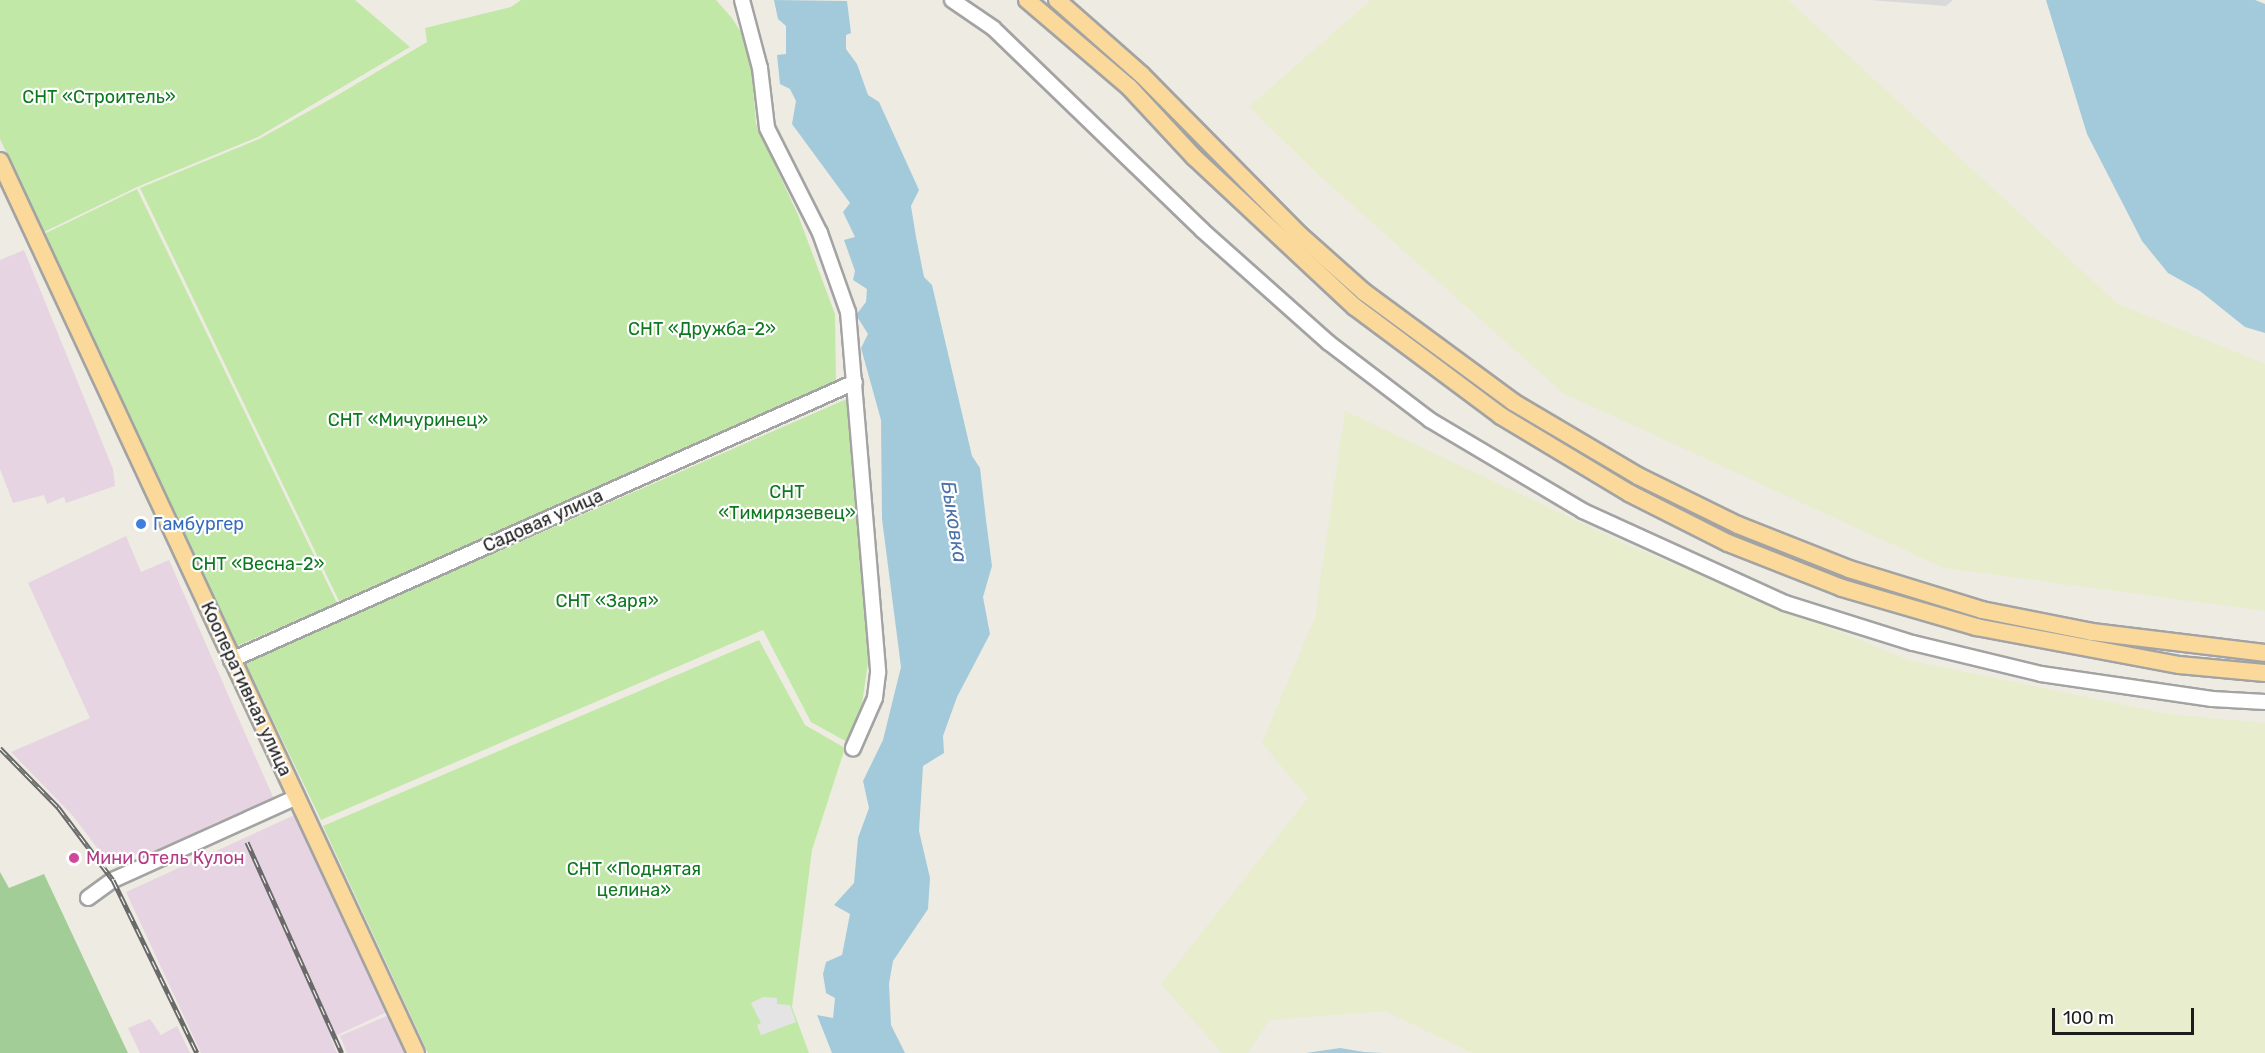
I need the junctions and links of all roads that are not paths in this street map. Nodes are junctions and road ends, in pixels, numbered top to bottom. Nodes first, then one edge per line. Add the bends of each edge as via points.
1 (742, 0) edge
2 (952, 0) edge
3 (1027, 0) edge
4 (1057, 0) edge
5 (0, 161) edge
6 (855, 382) junction
7 (2265, 653) edge
8 (231, 660) junction
9 (2265, 673) edge
10 (2265, 702) edge
11 (853, 748) dead end
12 (297, 797) junction
13 (88, 898) dead end
14 (416, 1053) edge

1 - 6 street via 760,68 767,128 820,233 848,312
2 - 10 street via 993,28 1202,230 1329,343 1430,420 1583,511 1785,603 1913,643 2041,674 2212,699
3 - 9 main road via 1129,87 1254,215 1354,307 1501,416 1629,493 1728,543 1832,584 1976,627 2145,660
4 - 7 main road via 1142,75 1300,235 1364,292 1513,402 1638,476 1738,525 1827,560 1982,610 2092,632
5 - 8 main road, Кооперативная улица
6 - 8 street, Садовая улица
6 - 11 street via 878,673 875,698
8 - 12 main road, Кооперативная улица
12 - 13 street via 113,880
12 - 14 main road, Кооперативная улица

